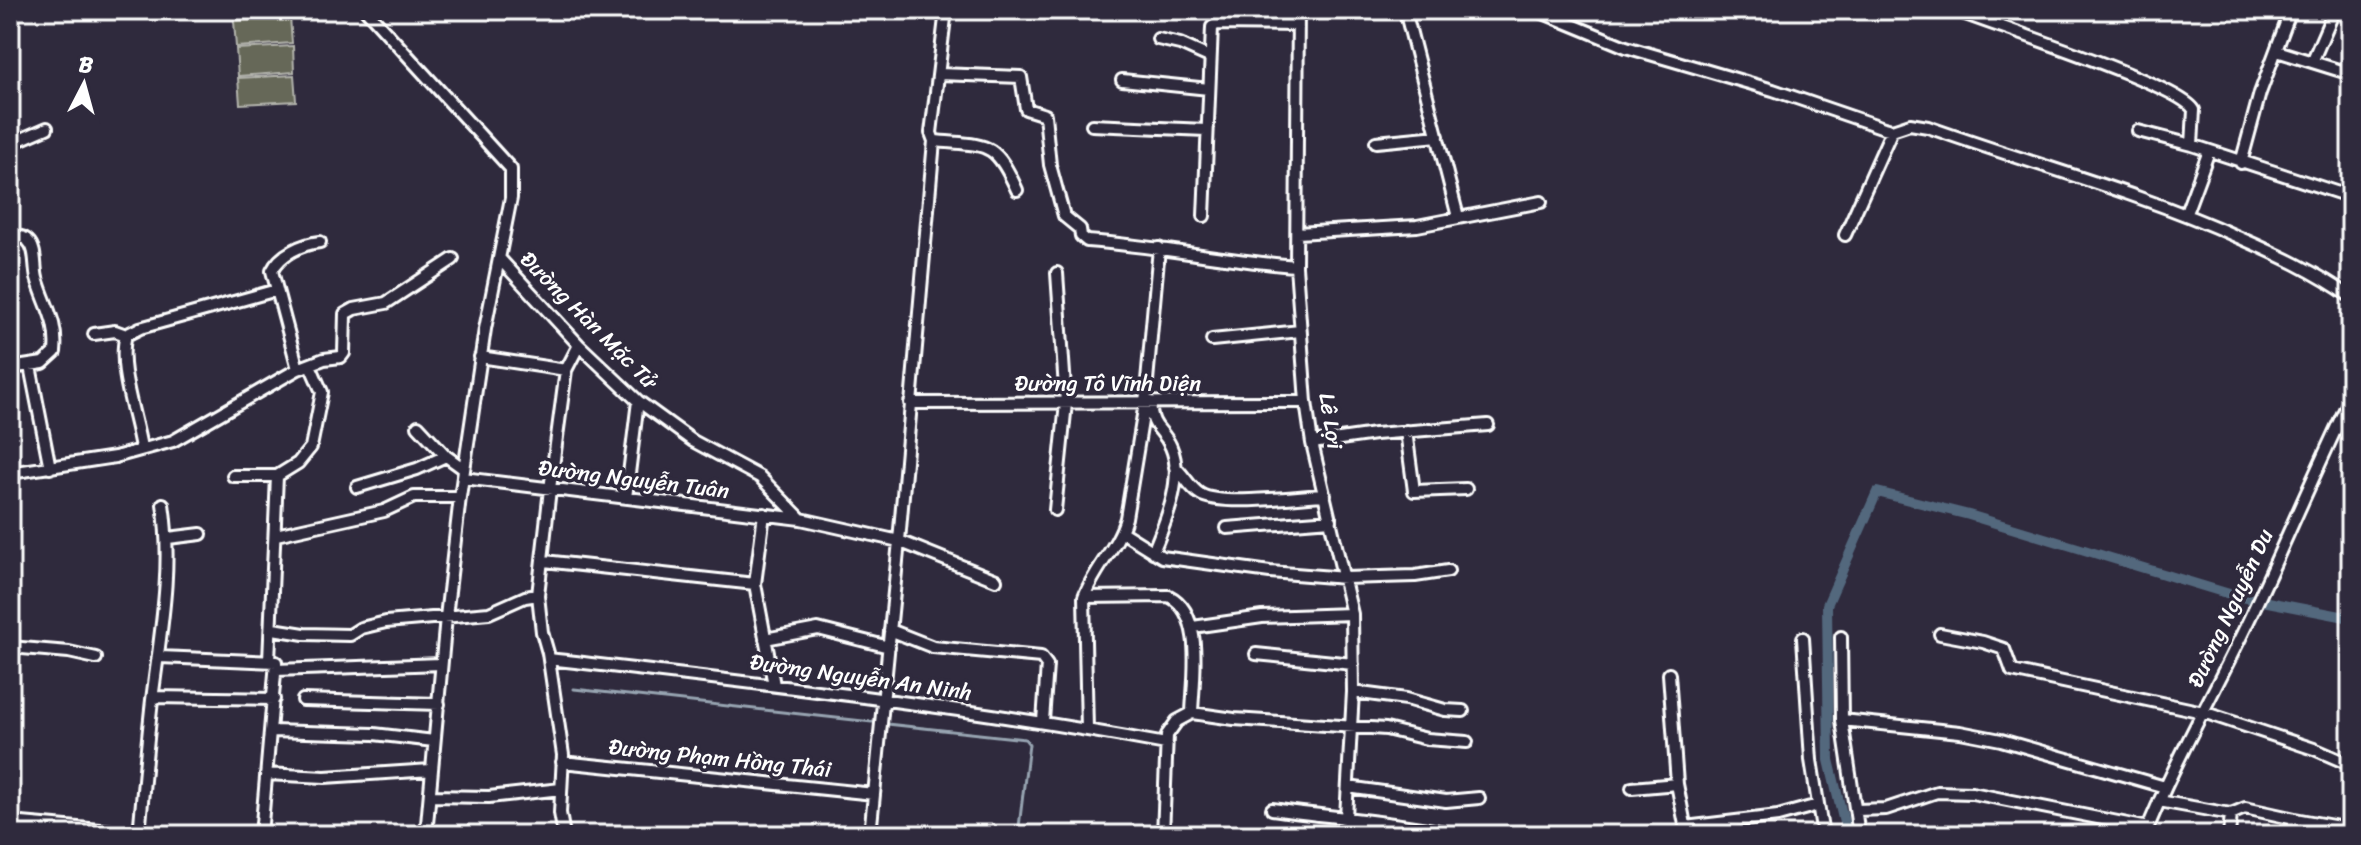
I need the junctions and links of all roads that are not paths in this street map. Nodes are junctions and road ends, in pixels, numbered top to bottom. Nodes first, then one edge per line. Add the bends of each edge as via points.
1 (366, 10) edge
2 (946, 10) edge
3 (1298, 10) edge
4 (1405, 10) edge
5 (1536, 10) edge
6 (1955, 10) edge
7 (2291, 10) edge
8 (2331, 18) dead end
9 (1297, 25) junction
10 (1158, 39) dead end
11 (2277, 51) junction
12 (1209, 57) junction
13 (2312, 62) junction
14 (939, 74) junction
15 (2351, 74) edge
16 (1122, 80) dead end
17 (1209, 89) junction
18 (1092, 125) dead end
19 (47, 128) dead end
20 (1206, 130) junction
21 (1892, 130) junction
22 (2138, 131) dead end
23 (1438, 136) junction
24 (934, 141) junction
25 (1376, 142) dead end
26 (10, 144) edge
27 (2192, 145) junction
28 (2209, 151) junction
29 (2241, 163) junction
30 (1017, 190) dead end
31 (2351, 197) edge
32 (1541, 202) dead end
33 (2186, 213) junction
34 (1204, 216) dead end
35 (1458, 217) junction
36 (1297, 233) junction
37 (1845, 235) dead end
38 (10, 236) edge
39 (320, 242) dead end
40 (1159, 248) junction
41 (499, 258) junction
42 (453, 259) dead end
43 (1296, 266) junction
44 (1057, 273) dead end
45 (277, 290) junction
46 (2351, 297) edge
47 (1300, 331) junction
48 (94, 334) dead end
49 (126, 335) junction
50 (1212, 340) dead end
51 (579, 345) junction
52 (480, 357) junction
53 (310, 365) junction
54 (30, 366) junction
55 (10, 368) edge
56 (298, 369) junction
57 (566, 370) junction
58 (2351, 397) edge
59 (638, 401) junction
60 (1148, 402) junction
61 (1306, 402) junction
62 (910, 403) junction
63 (1066, 403) junction
64 (1488, 425) dead end
65 (418, 426) dead end
66 (1406, 431) junction
67 (1312, 443) junction
68 (141, 448) junction
69 (446, 456) junction
70 (1175, 467) junction
71 (50, 468) junction
72 (10, 473) edge
73 (463, 474) junction
74 (233, 476) dead end
75 (277, 476) junction
76 (357, 487) dead end
77 (550, 489) junction
78 (1466, 489) dead end
79 (1325, 495) junction
80 (460, 497) junction
81 (626, 498) junction
82 (163, 504) dead end
83 (1055, 510) dead end
84 (764, 514) junction
85 (801, 519) junction
86 (1331, 520) junction
87 (1227, 528) dead end
88 (1122, 532) junction
89 (201, 534) dead end
90 (276, 535) junction
91 (168, 538) junction
92 (899, 541) junction
93 (1153, 552) junction
94 (544, 561) junction
95 (1448, 571) dead end
96 (1345, 578) junction
97 (996, 580) dead end
98 (755, 584) junction
99 (538, 595) junction
100 (1084, 597) junction
101 (1352, 614) junction
102 (446, 617) junction
103 (1193, 627) junction
104 (273, 629) junction
105 (890, 630) junction
106 (1940, 634) dead end
107 (1841, 637) dead end
108 (1803, 638) dead end
109 (765, 639) junction
110 (10, 647) edge
111 (889, 647) junction
112 (1256, 654) dead end
113 (160, 657) junction
114 (96, 658) dead end
115 (549, 659) junction
116 (441, 664) junction
117 (1353, 664) junction
118 (273, 666) junction
119 (1669, 674) dead end
120 (774, 685) junction
121 (1353, 692) junction
122 (153, 697) junction
123 (274, 699) junction
124 (303, 700) dead end
125 (883, 700) junction
126 (439, 704) junction
127 (1463, 711) dead end
128 (2203, 712) junction
129 (1192, 713) junction
130 (1842, 720) junction
131 (1043, 721) junction
132 (1352, 725) junction
133 (1087, 729) junction
134 (271, 731) junction
135 (434, 741) junction
136 (1467, 742) dead end
137 (1166, 744) junction
138 (562, 762) junction
139 (2351, 765) edge
140 (431, 770) junction
141 (266, 774) junction
142 (1677, 784) junction
143 (1348, 787) junction
144 (2165, 787) junction
145 (1632, 788) dead end
146 (561, 789) junction
147 (874, 794) junction
148 (431, 796) junction
149 (1479, 798) dead end
150 (2159, 801) junction
151 (1818, 805) junction
152 (1272, 809) dead end
153 (1857, 810) junction
154 (2231, 814) junction
155 (2295, 819) junction
156 (1347, 820) junction
157 (10, 825) edge
158 (2344, 828) dead end
159 (1237, 831) dead end
160 (1686, 831) edge
161 (2146, 831) edge
162 (123, 835) edge
163 (139, 835) edge
164 (261, 835) edge
165 (426, 835) edge
166 (564, 835) edge
167 (870, 835) edge
168 (1163, 835) edge
169 (1271, 835) edge
170 (1345, 835) edge
171 (1460, 835) edge
172 (1823, 835) edge
173 (1859, 835) edge
174 (2229, 835) edge
175 (2292, 835) edge

1 - 41 street via 511,169
2 - 14 street
3 - 9 street, Lê Lợi
4 - 23 street
5 - 21 street via 1626,47
6 - 27 street via 2185,100 2194,110
7 - 11 street
8 - 13 street
9 - 12 street via 1214,25
9 - 36 street, Lê Lợi
10 - 12 street
11 - 13 street
11 - 29 street
12 - 17 street
13 - 15 street
14 - 24 street
14 - 40 street via 1021,77 1026,109 1045,115 1050,165 1066,220 1087,241
16 - 17 street
17 - 20 street
18 - 20 street
19 - 26 street
20 - 34 street
21 - 33 street via 1910,124 1928,127
21 - 37 street
22 - 27 street
23 - 25 street
23 - 35 street
24 - 30 street via 989,147 1004,162
24 - 62 street
27 - 28 street
28 - 29 street
28 - 33 street
29 - 31 street
32 - 35 street
33 - 46 street via 2272,252
35 - 36 street via 1397,228
36 - 43 street, Lê Lợi
38 - 54 street via 31,244 55,334 51,358
39 - 45 street via 298,248 274,266
40 - 43 street
40 - 60 street
41 - 51 street, Đường Hàn Mặc Tử
41 - 52 street
42 - 53 street via 386,303 348,311 343,318 343,356
43 - 47 street, Lê Lợi
44 - 63 street
45 - 49 street
45 - 56 street
47 - 50 street
47 - 61 street, Lê Lợi
48 - 49 street
49 - 68 street via 126,374
51 - 57 street
51 - 59 street, Đường Hàn Mặc Tử
52 - 57 street
52 - 73 street
53 - 56 street
53 - 75 street via 322,392 311,447
54 - 55 street
54 - 71 street
56 - 68 street via 180,438
57 - 77 street
58 - 128 street, Đường Nguyễn Du
59 - 81 street
59 - 85 street, Đường Hàn Mặc Tử via 693,441 760,477
60 - 61 street, Đường Tô Vĩnh Diện
60 - 63 street, Đường Tô Vĩnh Diện
60 - 70 street
60 - 88 street
61 - 67 street, Lê Lợi
62 - 63 street, Đường Tô Vĩnh Diện
62 - 92 street
63 - 83 street
64 - 66 street
65 - 69 street
66 - 67 street
66 - 78 street via 1414,491
67 - 79 street, Lê Lợi
68 - 71 street
69 - 73 street
69 - 76 street
70 - 79 street via 1199,494 1212,498
70 - 93 street via 1171,502
71 - 72 street
73 - 77 street, Đường Nguyễn Tuân
73 - 80 street
74 - 75 street
75 - 90 street
77 - 81 street, Đường Nguyễn Tuân
77 - 94 street
79 - 86 street, Lê Lợi
80 - 90 street via 414,497 384,511
80 - 102 street
81 - 84 street, Đường Nguyễn Tuân
82 - 91 street
84 - 85 street, Đường Nguyễn Tuân
84 - 98 street
85 - 92 street
86 - 87 street
86 - 96 street, Lê Lợi
88 - 93 street
88 - 100 street
89 - 91 street
90 - 104 street
91 - 113 street
92 - 97 street
92 - 105 street
93 - 96 street
94 - 98 street
94 - 99 street
95 - 96 street
96 - 101 street, Lê Lợi
98 - 109 street
99 - 102 street via 489,613
99 - 115 street
100 - 103 street via 1169,596 1178,601
100 - 133 street
101 - 103 street
101 - 117 street, Lê Lợi
102 - 104 street via 386,622 350,635
102 - 116 street
103 - 129 street
104 - 118 street
105 - 111 street
105 - 131 street via 933,647 1041,657 1047,665
106 - 128 street via 2004,649 2012,671
107 - 130 street
108 - 151 street
109 - 111 street via 818,629
109 - 120 street
110 - 114 street
111 - 125 street
112 - 117 street
113 - 118 street
113 - 122 street
115 - 120 street, Đường Nguyễn An Ninh
115 - 138 street
116 - 118 street
116 - 126 street
117 - 121 street, Lê Lợi
118 - 123 street
119 - 142 street
120 - 125 street, Đường Nguyễn An Ninh
121 - 127 street
121 - 132 street, Lê Lợi
122 - 123 street
122 - 163 street
123 - 134 street
124 - 126 street
125 - 131 street, Đường Nguyễn An Ninh
125 - 147 street
126 - 135 street
128 - 139 street
128 - 144 street, Đường Nguyễn Du
129 - 132 street
129 - 137 street via 1172,725
130 - 144 street via 2001,740
130 - 153 street
131 - 133 street, Đường Nguyễn An Ninh
132 - 136 street
132 - 143 street, Lê Lợi
133 - 137 street, Đường Nguyễn An Ninh
134 - 135 street
134 - 141 street
135 - 140 street
137 - 168 street
138 - 146 street
138 - 147 street, Đường Phạm Hồng Thái
140 - 141 street via 325,777
140 - 148 street
141 - 164 street
142 - 145 street
142 - 160 street
143 - 149 street via 1446,801
143 - 156 street, Lê Lợi
144 - 150 street, Đường Nguyễn Du
146 - 148 street via 489,797
146 - 166 street
147 - 167 street
148 - 165 street
150 - 154 street
150 - 161 street, Đường Nguyễn Du
151 - 160 street
151 - 172 street
152 - 156 street
153 - 161 street via 1886,809 1937,792 1963,793
153 - 173 street
154 - 155 street via 2245,808
154 - 174 street
155 - 158 street
155 - 175 street
156 - 170 street, Lê Lợi
156 - 171 street
157 - 162 highway
159 - 169 street

